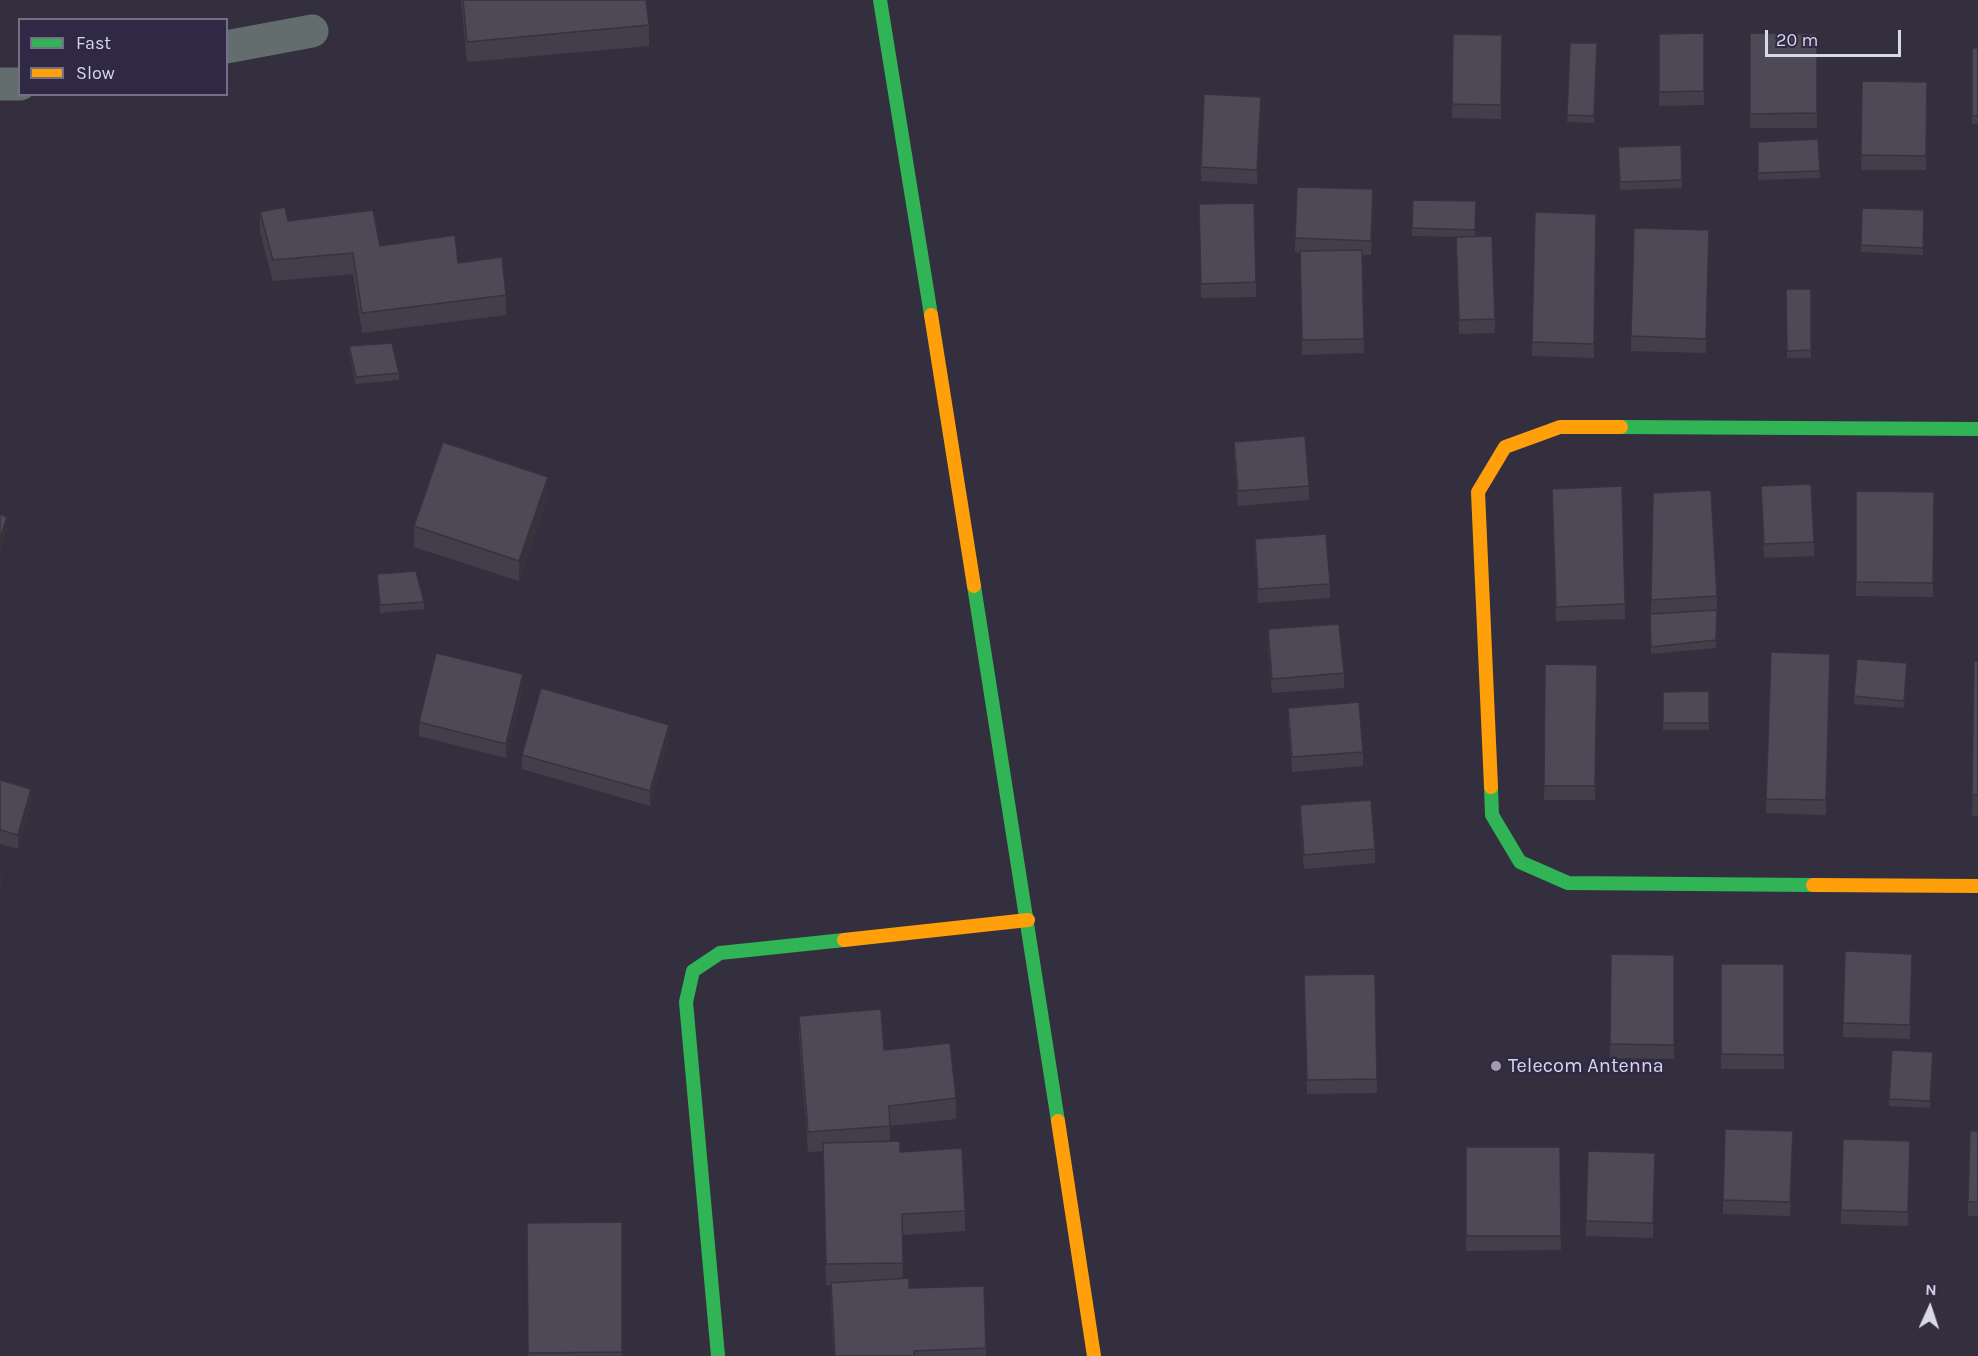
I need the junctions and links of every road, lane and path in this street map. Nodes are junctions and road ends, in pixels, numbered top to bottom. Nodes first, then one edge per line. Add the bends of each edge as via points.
1 (880, 0) edge
2 (312, 31) dead end
3 (228, 47) edge
4 (0, 84) edge
5 (18, 84) edge
6 (1978, 429) edge
7 (1978, 886) edge
8 (1028, 920) junction
9 (718, 1356) edge
10 (1094, 1356) edge

1 - 8 street
2 - 3 street
4 - 5 street
6 - 7 street via 1560,428 1505,447 1478,492 1492,815 1520,862 1568,883
8 - 9 street via 720,953 693,970 686,1002
8 - 10 street

